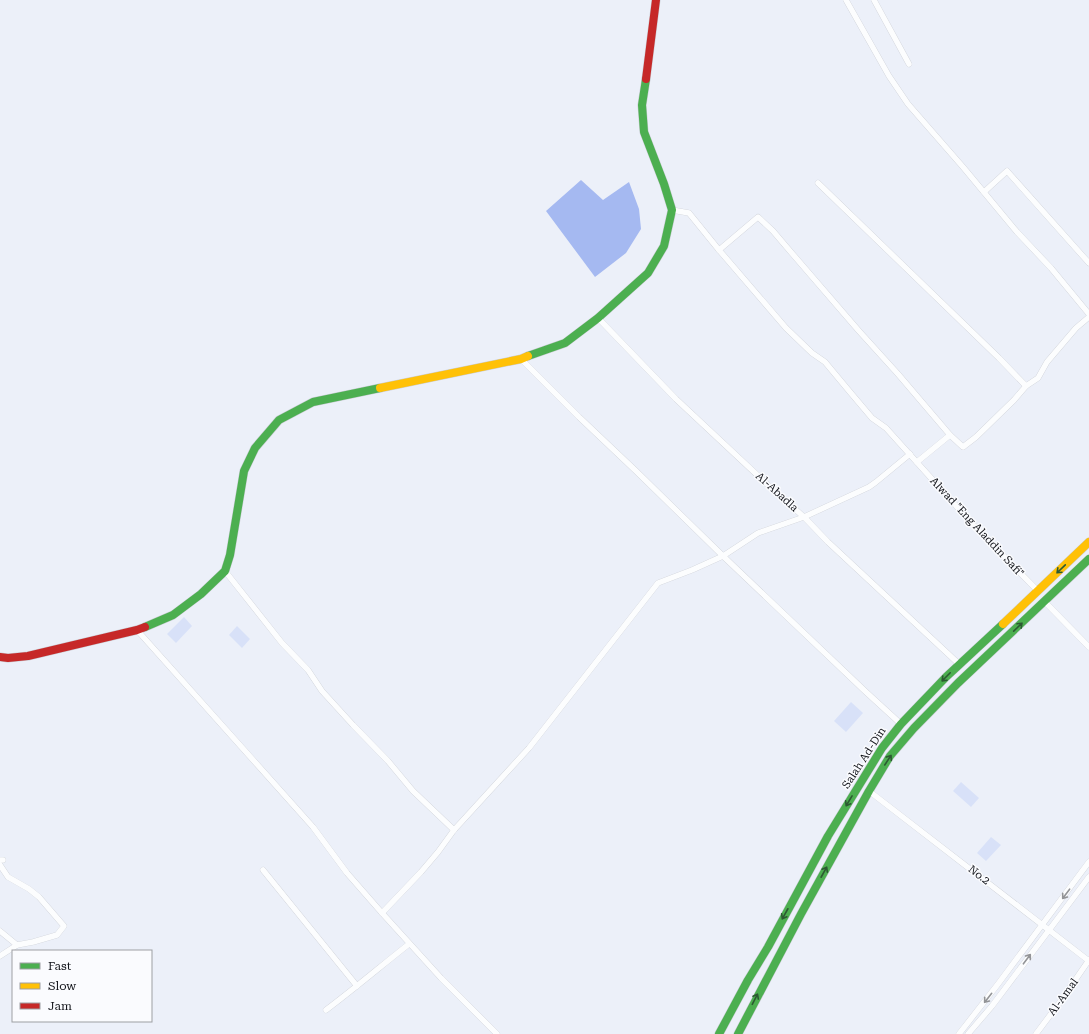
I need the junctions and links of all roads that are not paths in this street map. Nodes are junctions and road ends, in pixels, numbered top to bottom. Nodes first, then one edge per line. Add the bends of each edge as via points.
1 (656, 0) edge
2 (846, 0) edge
3 (874, 0) edge
4 (909, 64) dead end
5 (818, 183) dead end
6 (984, 192) junction
7 (672, 210) junction
8 (719, 250) junction
9 (1089, 263) edge
10 (1089, 314) edge
11 (1089, 317) edge
12 (598, 318) junction
13 (522, 359) junction
14 (1026, 386) junction
15 (950, 435) junction
16 (910, 454) junction
17 (918, 462) junction
18 (804, 517) junction
19 (1089, 542) edge
20 (723, 556) junction
21 (1089, 559) edge
22 (225, 571) junction
23 (1038, 591) junction
24 (1044, 601) junction
25 (997, 629) junction
26 (137, 630) junction
27 (1005, 639) junction
28 (1089, 647) edge
29 (976, 649) junction
30 (0, 657) edge
31 (985, 658) junction
32 (959, 664) junction
33 (901, 724) junction
34 (869, 791) junction
35 (454, 830) junction
36 (0, 862) edge
37 (1089, 862) edge
38 (263, 870) dead end
39 (1089, 877) edge
40 (382, 913) junction
41 (1043, 924) junction
42 (1050, 929) junction
43 (0, 931) edge
44 (409, 944) junction
45 (17, 945) junction
46 (0, 956) edge
47 (1089, 960) edge
48 (357, 986) junction
49 (326, 1010) dead end
50 (729, 1015) junction
51 (743, 1023) junction
52 (497, 1034) edge
53 (719, 1034) edge
54 (738, 1034) edge
55 (959, 1034) edge
56 (968, 1034) edge
57 (1036, 1034) edge

1 - 7 main road via 642,105 644,132
2 - 6 street via 908,104
3 - 4 street
5 - 14 street
6 - 9 street via 1007,171
6 - 10 street
7 - 8 street, Alwad "Eng Aladdin Safi" via 689,213
7 - 12 main road via 664,246 648,273
8 - 15 street via 758,217 773,231
8 - 16 street, Alwad "Eng Aladdin Safi" via 786,328 812,354 825,362 872,418 886,428
11 - 14 street via 1047,362 1038,378
12 - 13 main road via 565,343
12 - 18 street, Al-Abadla via 684,407
13 - 20 street
13 - 22 main road via 313,402 279,420 255,448 244,470 230,556
14 - 15 street via 963,447
15 - 17 street
16 - 17 street, Alwad "Eng Aladdin Safi"
16 - 18 street via 869,487
17 - 23 street, Alwad "Eng Aladdin Safi"
18 - 20 street via 758,533
18 - 32 street, Al-Abadla
19 -> 23 main road, Salah Ad-Din
20 - 33 street
20 - 35 street via 658,583 529,748
21 - 24 main road, Salah Ad-Din
22 - 26 main road via 187,605
22 - 35 street via 342,714 413,791
23 - 25 main road, Salah Ad-Din
27 -> 24 main road, Salah Ad-Din
24 - 28 street
25 - 27 main road via 1003,631
25 - 29 main road, Salah Ad-Din
26 - 30 main road via 28,656
26 - 40 street via 313,827 347,873
27 - 31 main road, Salah Ad-Din
29 - 31 main road via 978,657
29 - 32 main road, Salah Ad-Din
34 -> 31 main road, Salah Ad-Din via 890,756 914,728
32 -> 33 main road, Salah Ad-Din
33 -> 50 main road, Salah Ad-Din via 882,748 828,836
34 - 41 street, No.2
51 -> 34 main road, Salah Ad-Din
35 - 40 street via 421,872
36 - 45 street via 8,877 39,897 64,926 57,934
37 -> 41 street
38 - 48 street
39 - 42 street
40 - 44 street
41 - 42 street, No.2
41 -> 55 street
42 - 47 street, No.2
56 -> 42 street
43 - 45 street
44 - 48 street
44 - 52 street
45 - 46 street
47 - 57 street, Al-Amal
48 - 49 street
50 - 51 main road via 733,1024
50 - 53 main road, Salah Ad-Din
51 - 54 main road, Salah Ad-Din

